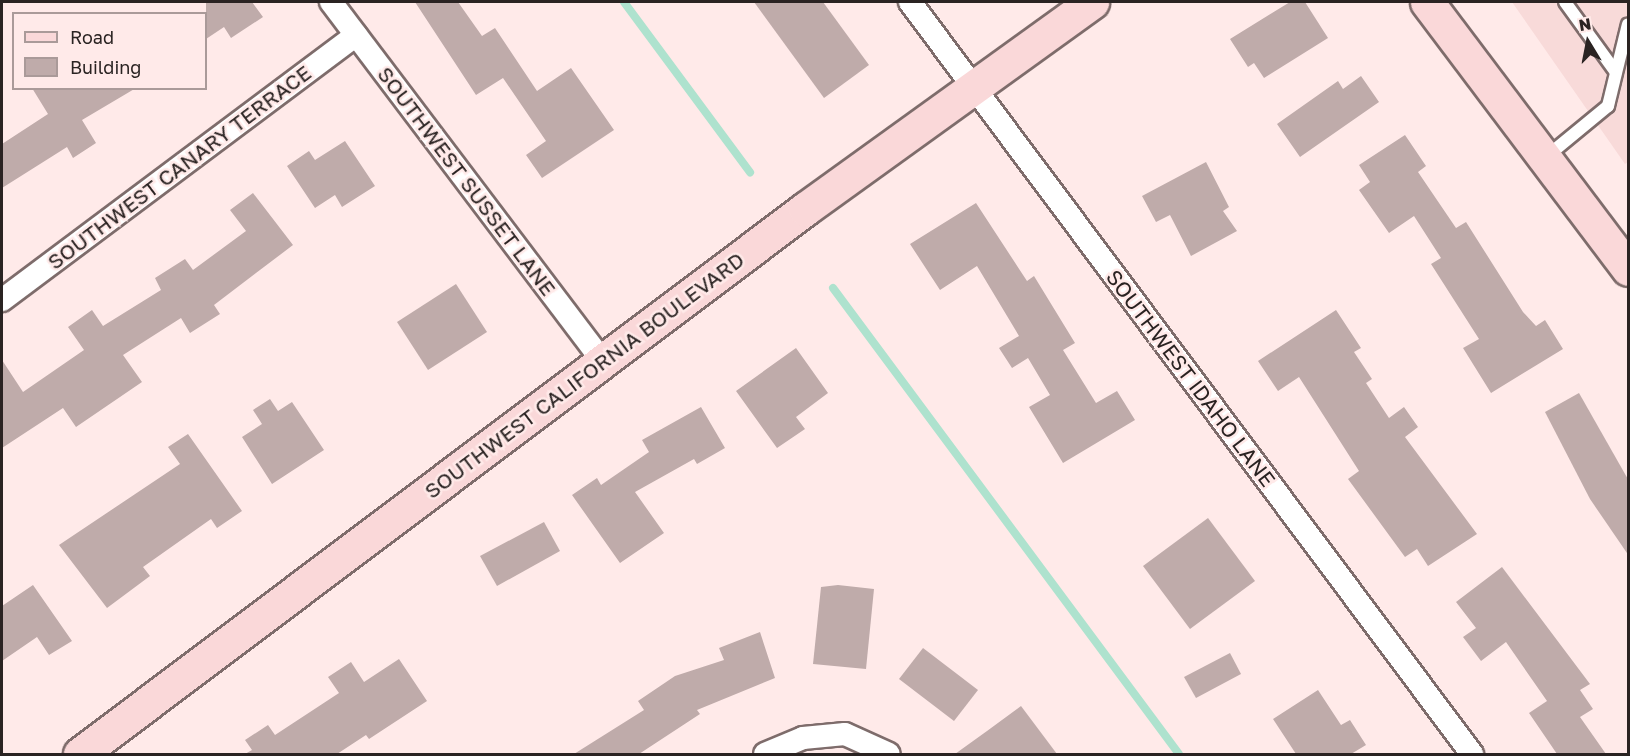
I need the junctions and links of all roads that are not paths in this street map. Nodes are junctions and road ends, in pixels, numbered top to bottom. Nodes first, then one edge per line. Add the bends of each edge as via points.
1 (331, 2) edge
2 (910, 2) edge
3 (1092, 2) edge
4 (1427, 2) edge
5 (1565, 2) edge
6 (1629, 24) edge
7 (356, 35) junction
8 (1615, 71) junction
9 (974, 89) junction
10 (1545, 158) junction
11 (1629, 269) edge
12 (2, 300) edge
13 (603, 361) junction
14 (80, 754) edge
15 (765, 754) edge
16 (889, 754) edge
17 (1473, 754) edge

1 - 7 street, SOUTHWEST SUSSET LANE
2 - 9 street, SOUTHWEST IDAHO LANE
3 - 9 street, SOUTHWEST CALIFORNIA BOULEVARD
4 - 10 street
5 - 8 lane
6 - 8 lane
7 - 12 street, SOUTHWEST CANARY TERRACE
7 - 13 street, SOUTHWEST SUSSET LANE
8 - 10 lane via 1608,106
9 - 13 street, SOUTHWEST CALIFORNIA BOULEVARD
9 - 17 street, SOUTHWEST IDAHO LANE
10 - 11 street
13 - 14 street, SOUTHWEST CALIFORNIA BOULEVARD
15 - 16 street via 803,738 844,734

